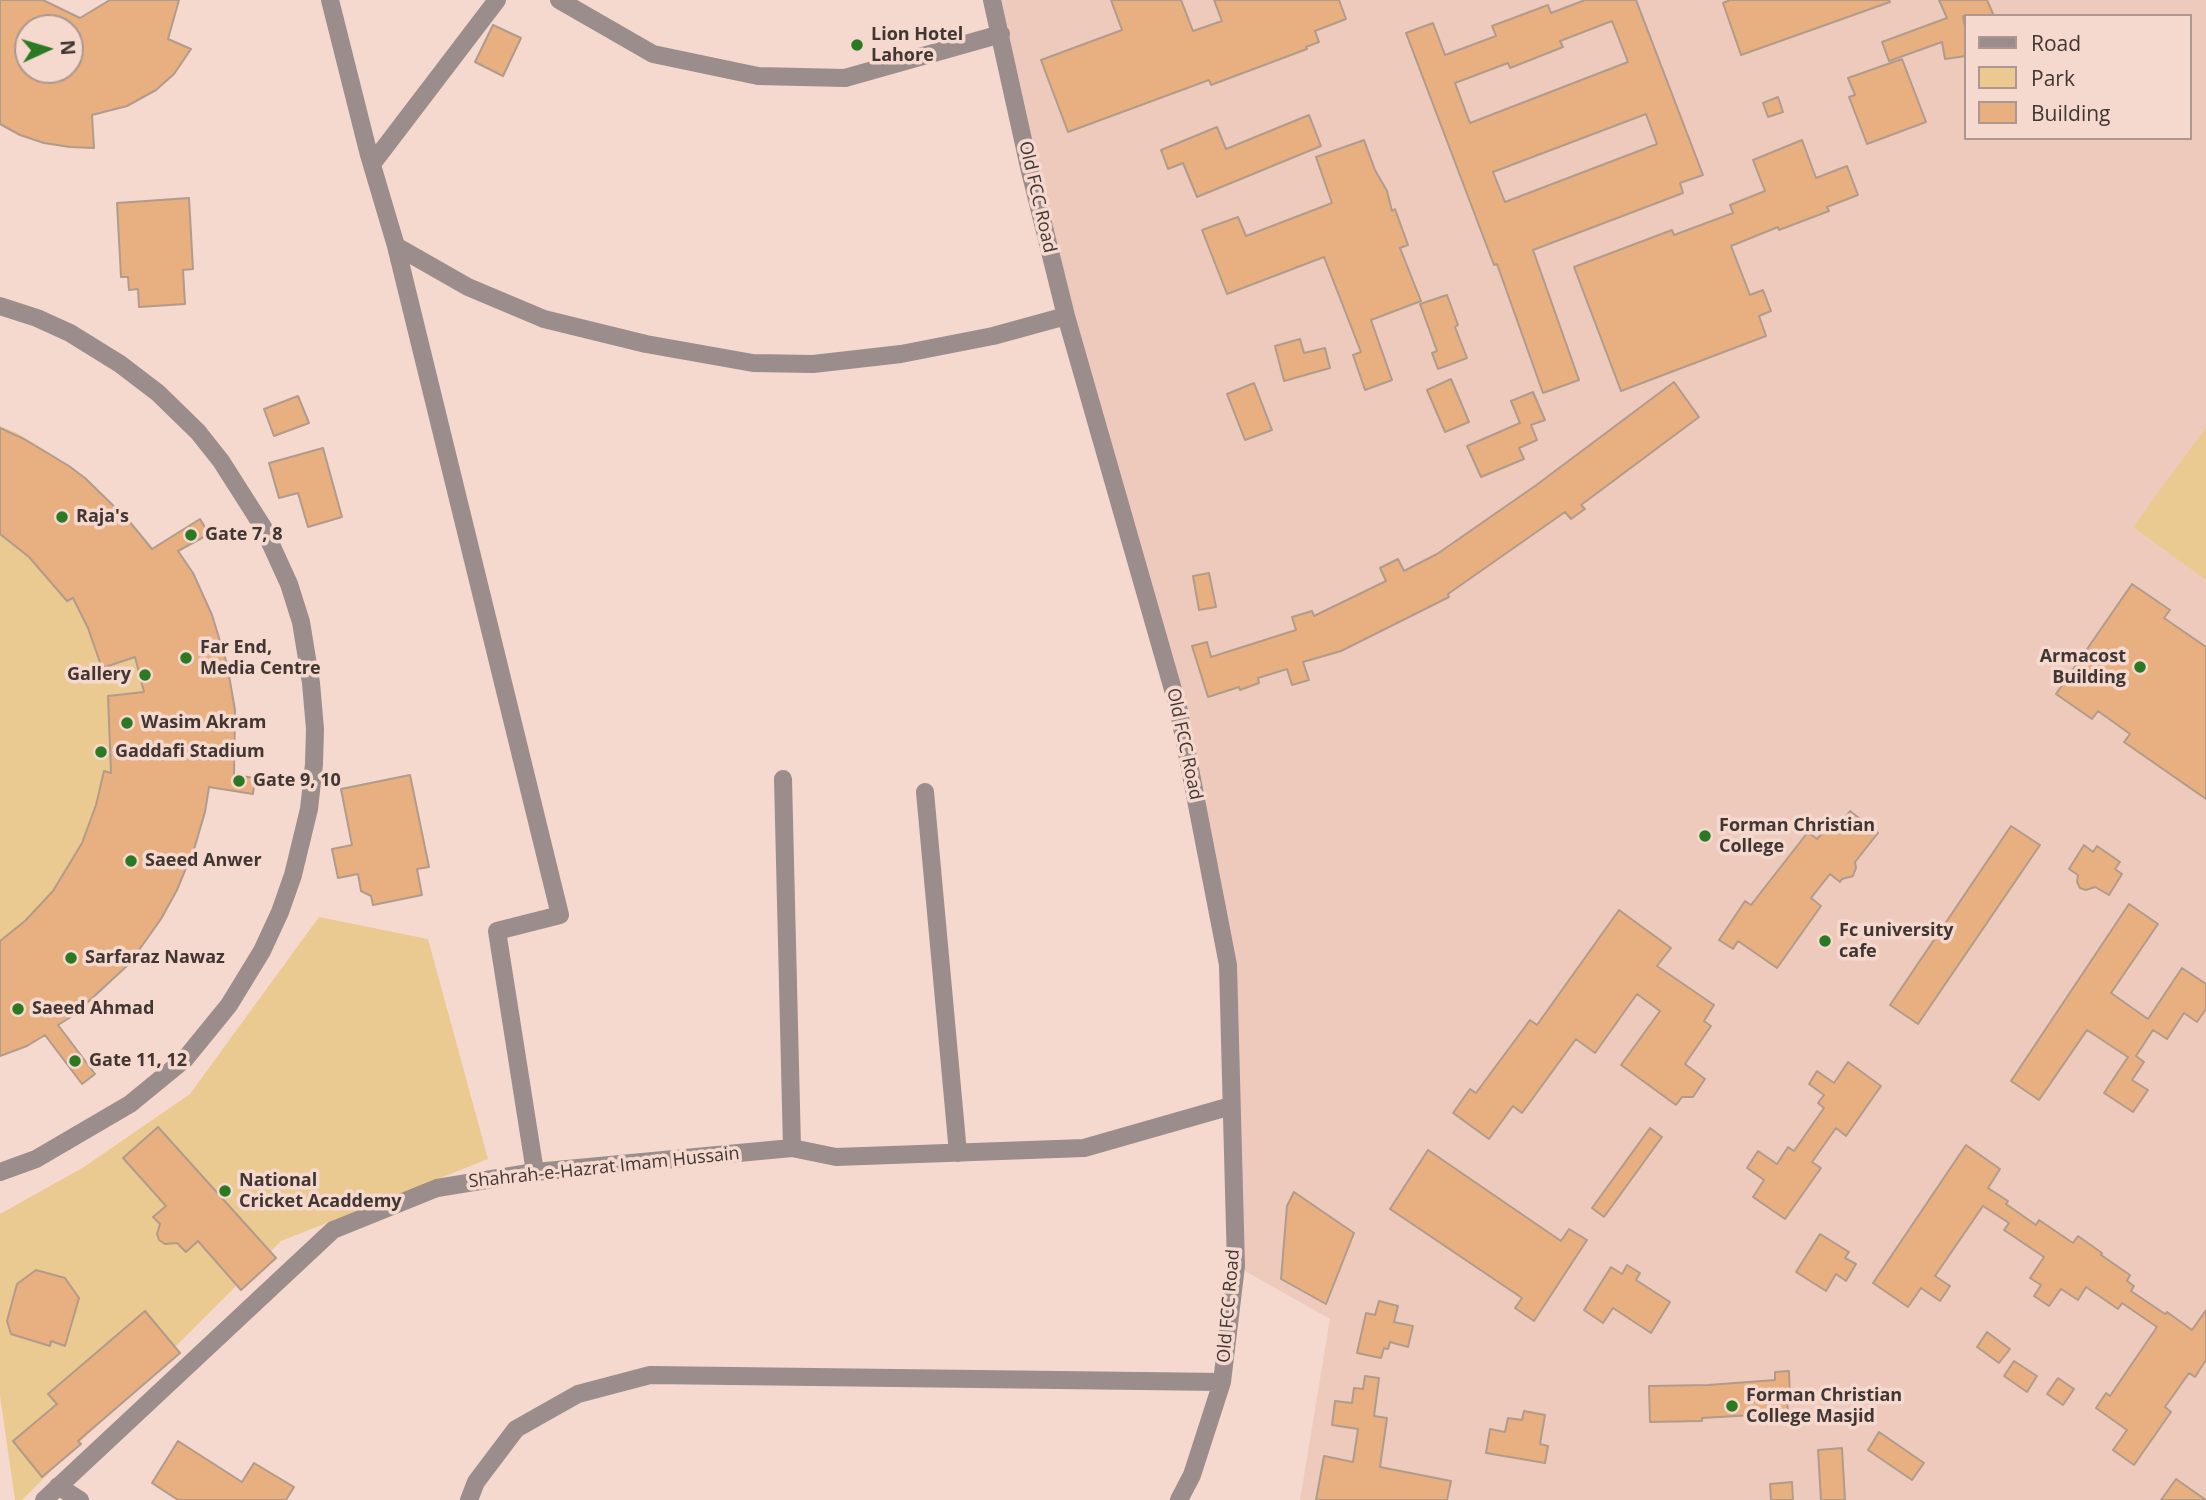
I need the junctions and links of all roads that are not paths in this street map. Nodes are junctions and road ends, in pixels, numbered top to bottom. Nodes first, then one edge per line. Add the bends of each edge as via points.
1 (330, 0) edge
2 (497, 0) edge
3 (559, 0) edge
4 (992, 0) edge
5 (1001, 34) junction
6 (372, 164) junction
7 (396, 246) junction
8 (0, 306) edge
9 (1066, 316) junction
10 (783, 779) dead end
11 (925, 792) dead end
12 (1231, 1106) junction
13 (792, 1148) junction
14 (958, 1153) junction
15 (0, 1172) edge
16 (535, 1172) junction
17 (1222, 1381) junction
18 (58, 1486) junction
19 (44, 1500) edge
20 (80, 1500) edge
21 (469, 1500) edge
22 (1180, 1500) edge

1 - 6 street
2 - 6 street
3 - 5 street via 653,54 758,76 845,78
4 - 5 street, Old FCC Road
5 - 9 street, Old FCC Road
6 - 7 street
7 - 9 street via 468,287 544,319 752,363 813,364 901,354
7 - 16 street via 559,915 497,931
8 - 15 street via 70,333 120,364 158,393 221,461 263,527 289,584 302,622 315,729 309,809 293,875 262,951 229,1005 185,1059 130,1104 36,1159
9 - 12 street, Old FCC Road via 1178,707 1228,965
10 - 13 street
11 - 14 street
12 - 14 street, Shahrah-e-Hazrat Imam Hussain via 1084,1148
12 - 17 street, Old FCC Road via 1236,1266
13 - 14 street, Shahrah-e-Hazrat Imam Hussain via 836,1157
13 - 16 street, Shahrah-e-Hazrat Imam Hussain
16 - 18 street, Shahrah-e-Hazrat Imam Hussain via 437,1188 333,1230
17 - 21 street via 650,1376 578,1394 516,1429 476,1482
17 - 22 street, Old FCC Road
18 - 19 street, Shahrah-e-Hazrat Imam Hussain
18 - 20 street

